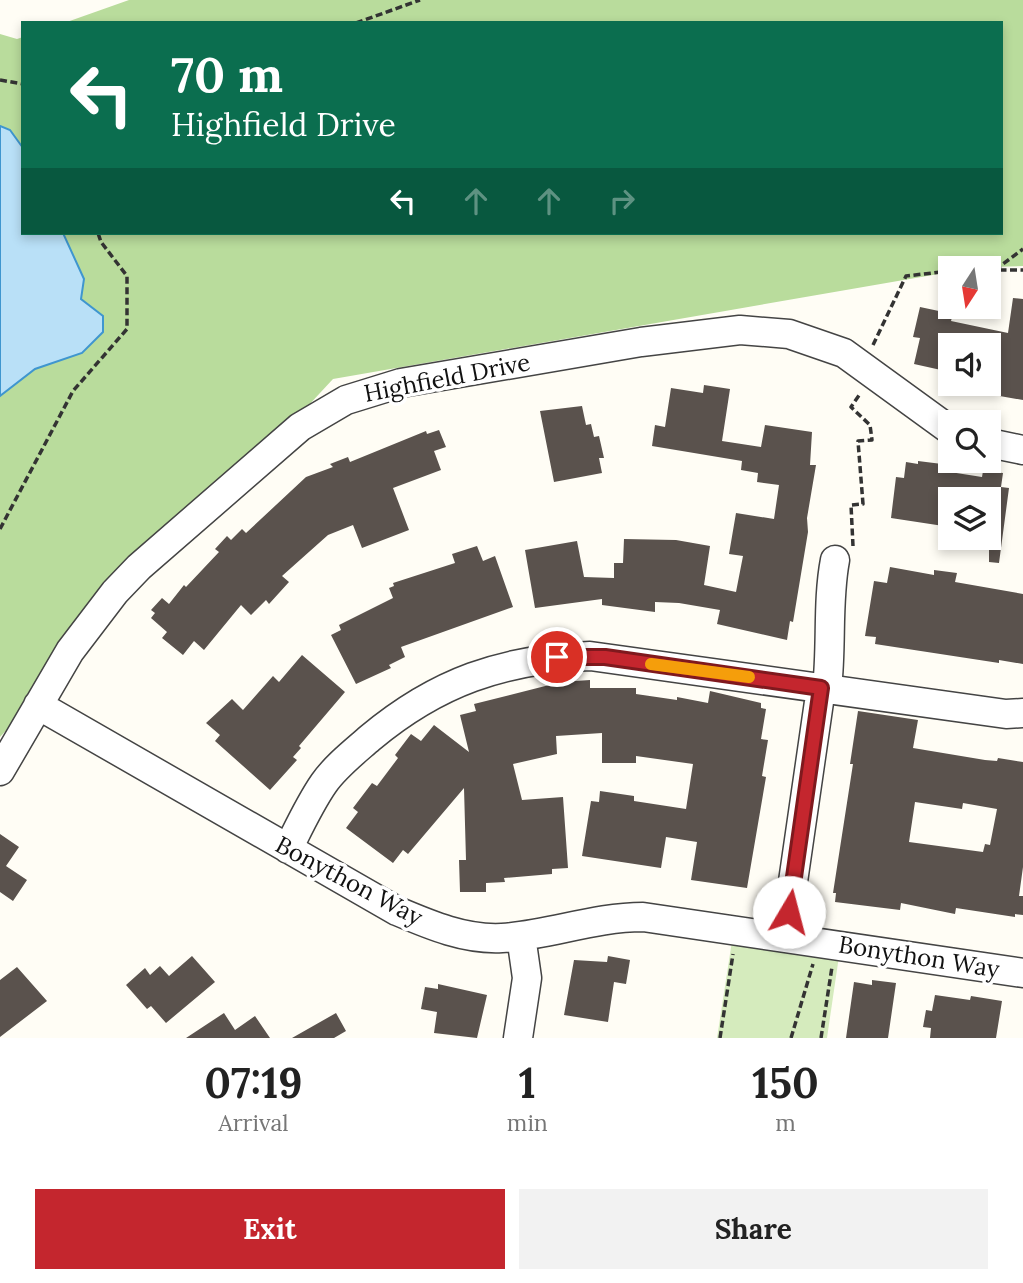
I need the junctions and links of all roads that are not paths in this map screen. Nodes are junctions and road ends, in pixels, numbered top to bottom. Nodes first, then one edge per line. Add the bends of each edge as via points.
1 (938, 424) edge
2 (1001, 445) edge
3 (1023, 450) edge
4 (835, 560) road end
5 (824, 688) junction
6 (38, 705) junction
7 (1023, 713) edge
8 (0, 772) edge
9 (288, 849) junction
10 (521, 936) junction
11 (785, 937) junction
12 (1023, 973) edge
13 (518, 1038) edge

1 - 6 street, Highfield Drive via 844,353 789,334 740,330 640,342 401,383 346,400 300,427 139,567 89,623
2 - 3 street
4 - 5 street via 830,588 830,660
5 - 7 street
5 - 9 street via 590,656 530,660 481,673 428,696 352,754 324,782
5 - 11 street
6 - 8 street, Highfield Drive
6 - 9 street, Bonython Way
9 - 10 street, Bonython Way via 397,911 433,926 466,935
10 - 11 street, Bonython Way via 617,917 673,920
10 - 13 street via 527,978
11 - 12 street, Bonython Way

